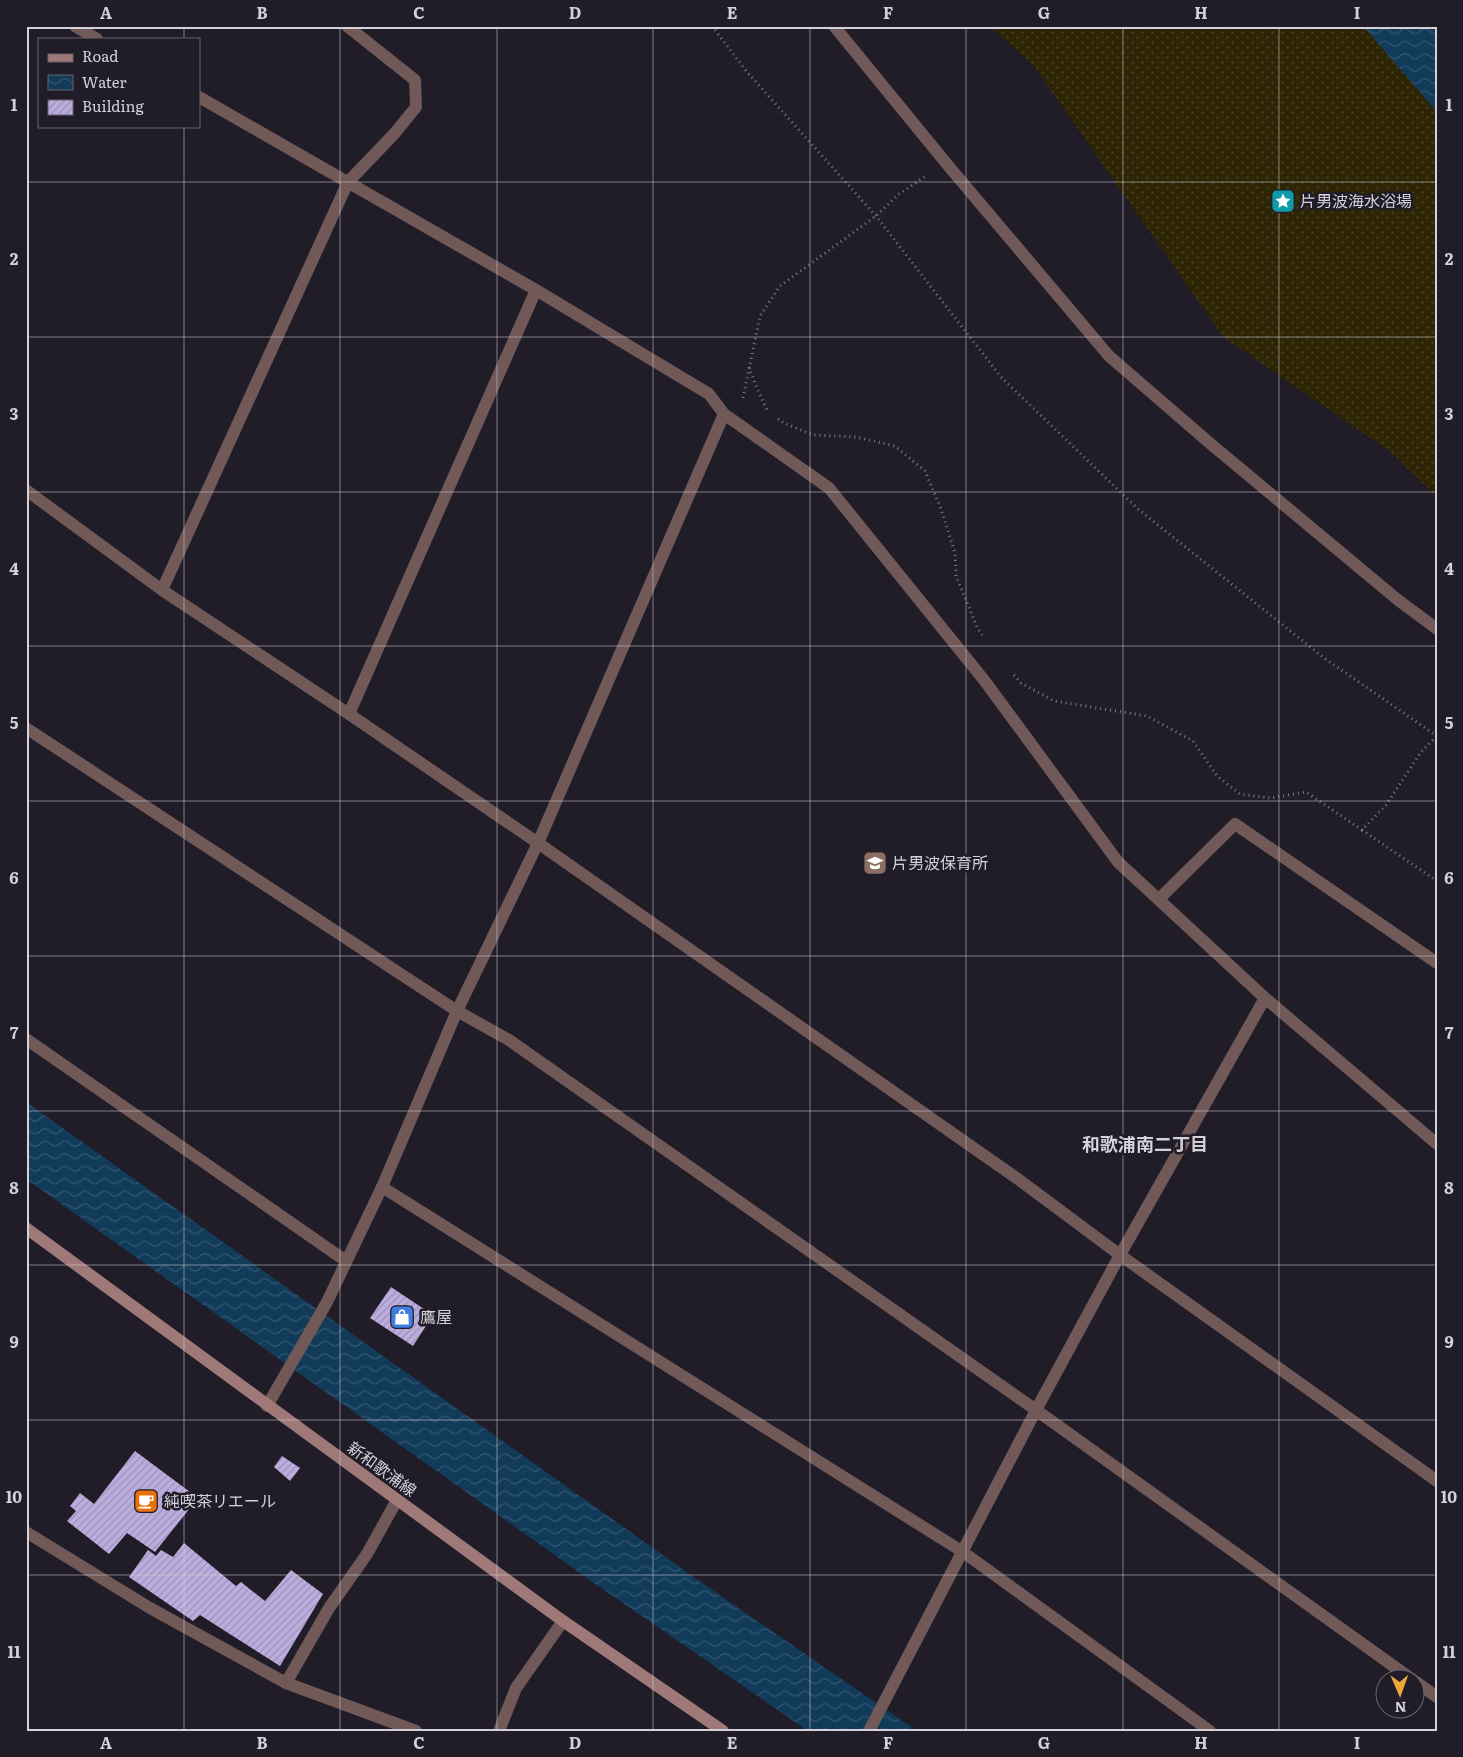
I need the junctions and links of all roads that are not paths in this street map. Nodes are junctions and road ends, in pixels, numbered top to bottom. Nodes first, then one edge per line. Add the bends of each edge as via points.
1 (75, 26) edge
2 (347, 26) edge
3 (834, 26) edge
4 (95, 38) edge
5 (200, 98) edge
6 (348, 182) junction
7 (536, 290) junction
8 (728, 417) junction
9 (26, 490) edge
10 (162, 590) junction
11 (1437, 629) edge
12 (349, 714) junction
13 (26, 728) edge
14 (538, 843) junction
15 (1159, 899) junction
16 (1437, 963) edge
17 (1265, 998) junction
18 (457, 1011) junction
19 (26, 1039) edge
20 (1437, 1144) edge
21 (382, 1187) junction
22 (26, 1228) edge
23 (1120, 1255) junction
24 (346, 1261) junction
25 (267, 1406) junction
26 (1036, 1410) junction
27 (1437, 1481) edge
28 (397, 1500) junction
29 (26, 1532) edge
30 (963, 1552) junction
31 (564, 1621) junction
32 (1399, 1670) edge
33 (286, 1683) junction
34 (1426, 1689) edge
35 (1437, 1697) edge
36 (416, 1731) edge
37 (499, 1731) edge
38 (723, 1731) edge
39 (869, 1731) edge
40 (1210, 1731) edge

1 - 4 street
2 - 6 street via 415,80 416,107
3 - 11 street via 1109,356 1212,446
5 - 6 street
6 - 7 street
6 - 10 street
7 - 8 street via 709,394
7 - 12 street
8 - 14 street
8 - 15 street via 829,488 984,680 1118,862
9 - 10 street
10 - 12 street
12 - 14 street
13 - 18 street
14 - 18 street
14 - 23 street via 1018,1178
15 - 16 street via 1235,824
15 - 17 street
17 - 20 street
17 - 23 street
18 - 21 street
18 - 26 street via 509,1040
19 - 24 street
21 - 24 street
21 - 30 street
22 - 25 main road, 新和歌浦線
23 - 26 street
23 - 27 street
24 - 25 street via 327,1302
25 - 28 main road, 新和歌浦線
26 - 30 street
26 - 32 street
28 - 31 main road, 新和歌浦線
28 - 33 street via 368,1554 329,1608
29 - 33 street via 150,1608
30 - 39 street
30 - 40 street
31 - 37 street via 516,1688
31 - 38 main road, 新和歌浦線
33 - 36 street
34 - 35 street

